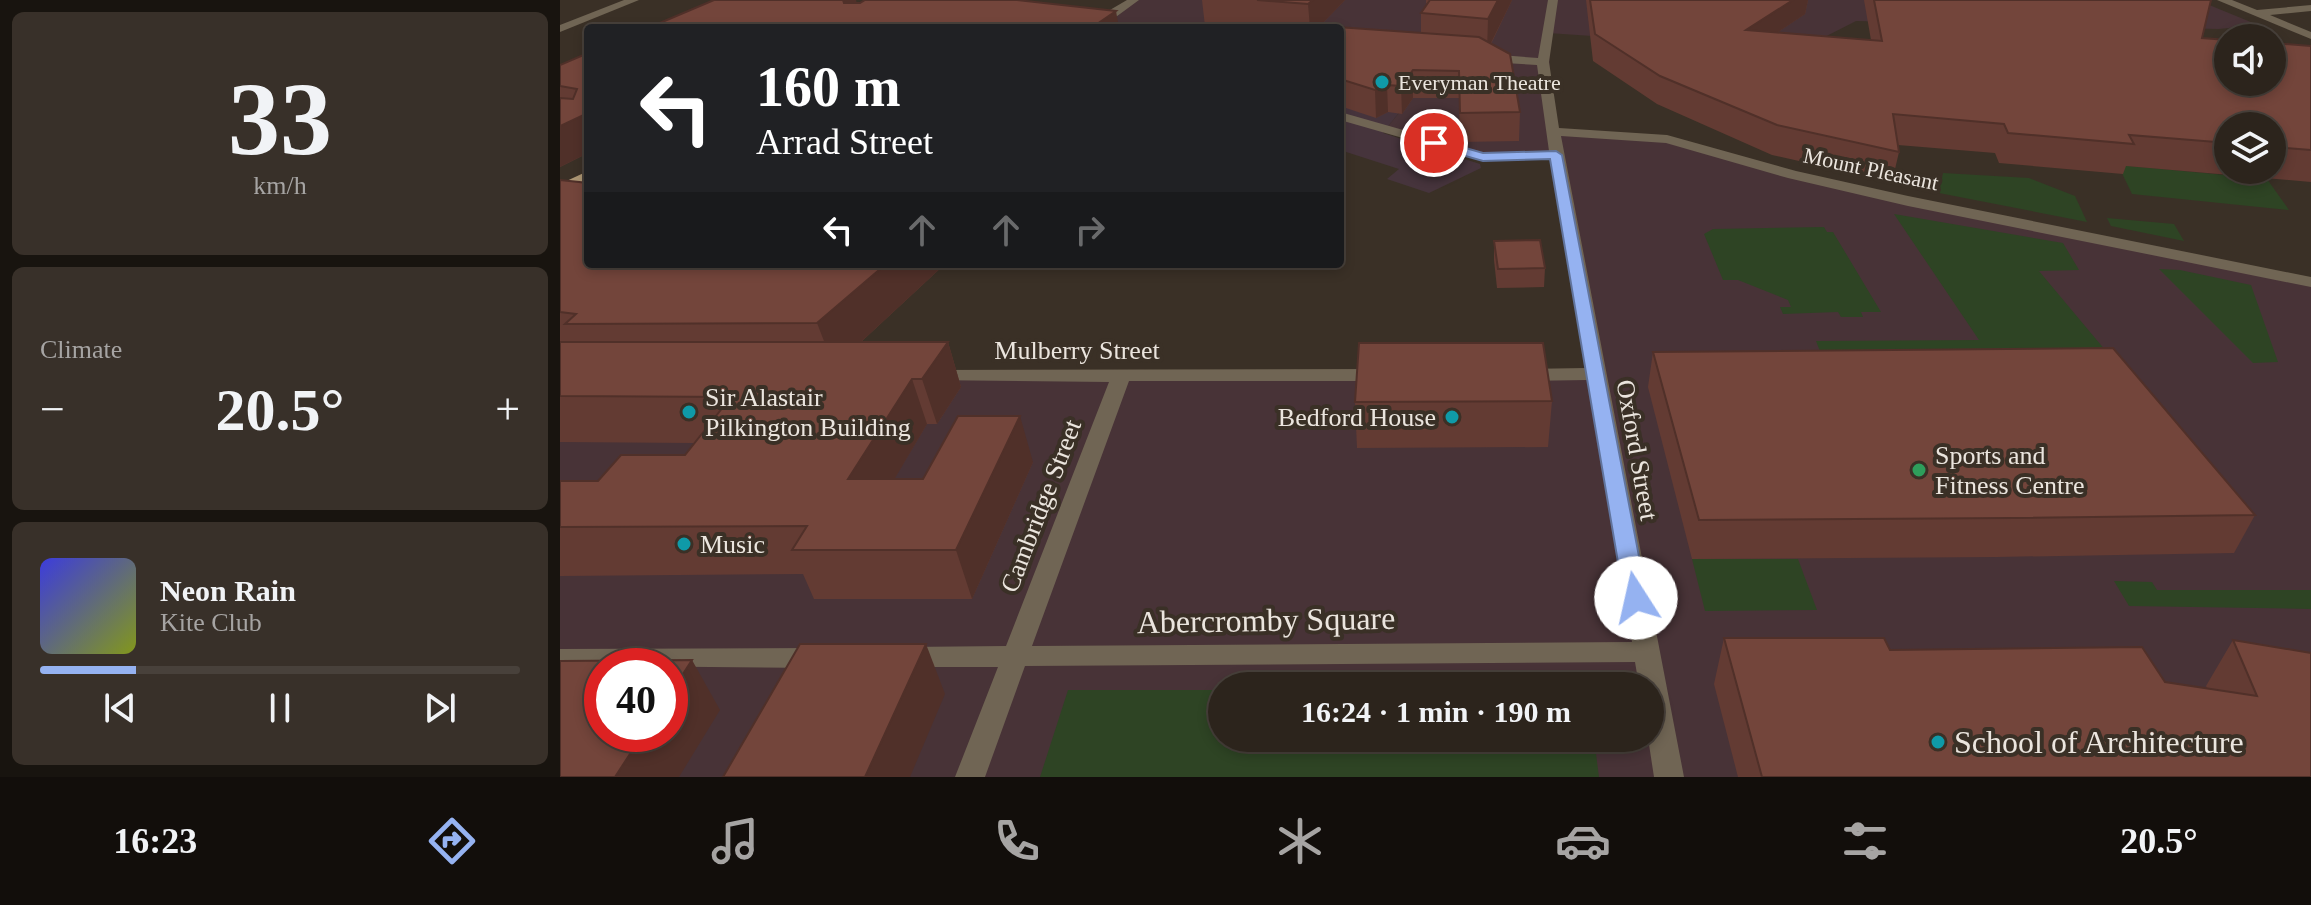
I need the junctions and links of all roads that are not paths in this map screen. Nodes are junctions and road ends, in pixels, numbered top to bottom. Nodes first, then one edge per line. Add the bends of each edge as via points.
1 (634, 0) edge
2 (1134, 0) edge
3 (1553, 0) edge
4 (2222, 0) edge
5 (2311, 8) edge
6 (2256, 13) junction
7 (1080, 23) edge
8 (1088, 24) edge
9 (1098, 24) edge
10 (560, 29) edge
11 (2311, 36) edge
12 (1477, 58) edge
13 (1543, 62) junction
14 (1344, 117) edge
15 (1552, 132) junction
16 (1556, 155) junction
17 (584, 177) edge
18 (560, 190) edge
19 (2311, 282) edge
20 (1595, 374) junction
21 (1405, 375) edge
22 (1500, 375) edge
23 (911, 376) edge
24 (1121, 376) junction
25 (1646, 652) junction
26 (1016, 657) junction
27 (845, 658) edge
28 (876, 658) edge
29 (560, 659) edge
30 (970, 777) edge
31 (1669, 777) edge

1 - 10 street
2 - 9 street
3 - 13 street
4 - 6 street
5 - 6 street
6 - 11 street
7 - 8 street
12 - 13 street
13 - 15 street
14 - 16 street via 1483,157
15 - 16 street, Oxford Street
15 - 19 street, Mount Pleasant via 1667,139 1908,201
16 - 20 street, Oxford Street
17 - 18 main road
20 - 22 street
20 - 25 street, Oxford Street
21 - 24 street, Mulberry Street
23 - 24 street, Mulberry Street
24 - 26 street, Cambridge Street
25 - 26 street, Abercromby Square
25 - 31 street, Oxford Street
26 - 28 street, Abercromby Square
26 - 30 street
27 - 29 street

